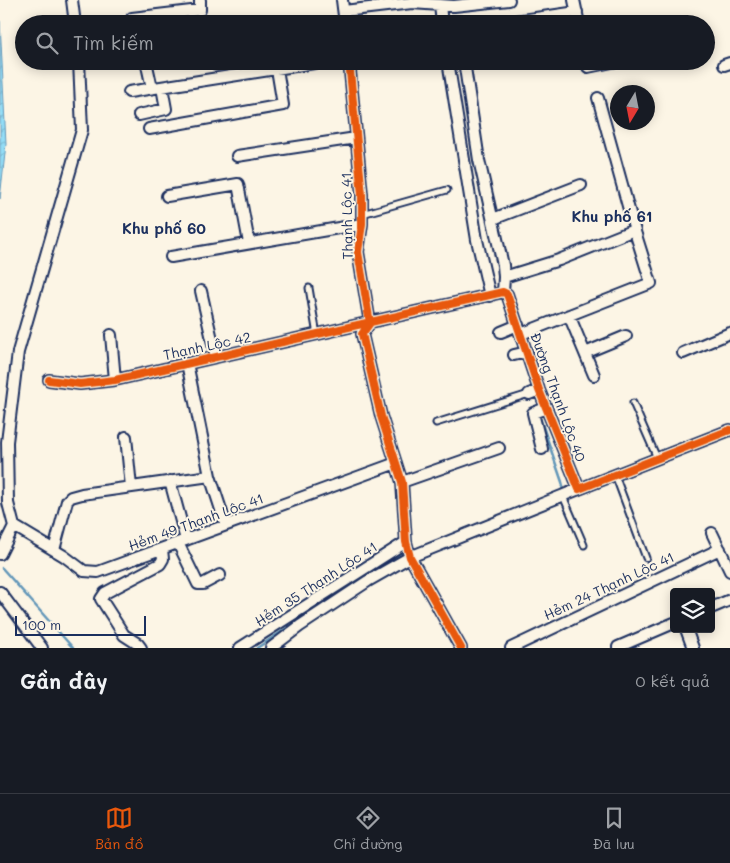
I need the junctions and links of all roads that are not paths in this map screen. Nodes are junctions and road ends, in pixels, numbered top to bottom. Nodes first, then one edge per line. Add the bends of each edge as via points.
1 (72, 0) edge
2 (200, 0) edge
3 (508, 0) edge
4 (574, 0) edge
5 (427, 2) edge
6 (453, 3) edge
7 (343, 5) edge
8 (440, 5) junction
9 (577, 12) junction
10 (73, 15) edge
11 (158, 15) edge
12 (441, 15) edge
13 (556, 15) edge
14 (578, 15) edge
15 (79, 70) edge
16 (150, 70) edge
17 (271, 70) edge
18 (277, 70) edge
19 (350, 70) edge
20 (449, 70) edge
21 (465, 70) edge
22 (157, 88) junction
23 (130, 92) dead end
24 (598, 98) dead end
25 (139, 115) dead end
26 (149, 128) dead end
27 (356, 138) junction
28 (237, 156) dead end
29 (581, 185) dead end
30 (447, 190) dead end
31 (167, 196) dead end
32 (362, 219) junction
33 (493, 219) junction
34 (634, 230) junction
35 (249, 243) junction
36 (171, 257) dead end
37 (504, 277) junction
38 (309, 288) dead end
39 (200, 291) dead end
40 (503, 292) junction
41 (490, 296) junction
42 (569, 314) junction
43 (370, 324) junction
44 (519, 329) junction
45 (501, 332) dead end
46 (730, 333) edge
47 (111, 335) dead end
48 (317, 335) junction
49 (626, 336) dead end
50 (527, 352) junction
51 (585, 353) junction
52 (683, 353) dead end
53 (514, 355) dead end
54 (216, 357) junction
55 (187, 363) junction
56 (594, 375) dead end
57 (49, 380) dead end
58 (115, 380) junction
59 (534, 392) junction
60 (633, 403) dead end
61 (546, 408) junction
62 (436, 423) dead end
63 (730, 430) edge
64 (126, 437) dead end
65 (499, 448) dead end
66 (542, 449) dead end
67 (657, 458) junction
68 (396, 463) junction
69 (614, 475) junction
70 (210, 476) junction
71 (170, 481) junction
72 (402, 482) junction
73 (131, 487) junction
74 (579, 489) junction
75 (563, 496) junction
76 (226, 525) junction
77 (14, 526) junction
78 (712, 533) dead end
79 (182, 542) junction
80 (406, 542) junction
81 (584, 545) dead end
82 (162, 549) junction
83 (720, 549) junction
84 (54, 550) junction
85 (0, 554) edge
86 (410, 558) junction
87 (646, 558) dead end
88 (730, 571) edge
89 (220, 575) dead end
90 (0, 592) edge
91 (730, 600) edge
92 (715, 606) edge
93 (670, 625) edge
94 (688, 633) edge
95 (36, 645) edge
96 (618, 647) edge
97 (141, 648) edge
98 (240, 648) edge
99 (271, 648) edge
100 (461, 648) edge
101 (511, 648) edge
102 (694, 648) edge

1 - 10 street
2 - 11 street via 200,10
3 - 6 street
4 - 9 street
5 - 7 street
5 - 8 street
6 - 8 street
8 - 12 street
9 - 13 street
9 - 14 street
15 - 77 street via 82,130 18,352 7,442 8,503
16 - 22 street
17 - 22 street
18 - 26 street via 283,105
19 - 27 street, Thạnh Lộc 41
20 - 41 street via 477,240
21 - 33 street via 479,160
22 - 23 street
22 - 25 street via 166,109
24 - 34 street
27 - 28 street
27 - 32 street, Thạnh Lộc 41
29 - 33 street
30 - 32 lane
31 - 35 street via 238,184
32 - 35 street
32 - 43 street, Thạnh Lộc 41 via 358,252
33 - 37 street
34 - 37 street via 559,260
34 - 42 street via 651,283
35 - 36 street
37 - 40 street
38 - 48 lane
39 - 54 street
40 - 41 street
40 - 44 street, Đường Thạnh Lộc 40 via 507,294
41 - 43 street
42 - 44 street
42 - 51 street
43 - 48 street, Thạnh Lộc 42
43 - 68 street, Thạnh Lộc 41 via 362,334 366,356
44 - 45 street
44 - 50 street, Đường Thạnh Lộc 40
46 - 52 street
47 - 58 street
48 - 54 street, Thạnh Lộc 42
49 - 51 street
50 - 53 street
50 - 59 street, Đường Thạnh Lộc 40
51 - 56 street
54 - 55 street, Thạnh Lộc 42
55 - 58 street, Thạnh Lộc 42
55 - 70 street
57 - 58 street, Thạnh Lộc 42 via 80,384
59 - 61 street, Đường Thạnh Lộc 40
59 - 62 lane
60 - 67 lane
61 - 66 street via 533,413
61 - 74 street, Đường Thạnh Lộc 40
63 - 67 street
64 - 73 street
65 - 72 street
67 - 69 street
68 - 72 street, Thạnh Lộc 41
68 - 76 street, Hẻm 49 Thạnh Lộc 41
69 - 74 street
69 - 87 lane
70 - 71 street
70 - 76 street
71 - 73 street
71 - 79 street
72 - 80 street, Thạnh Lộc 41
73 - 84 street via 68,498
74 - 75 street
75 - 81 lane
75 - 86 street
76 - 79 street, Hẻm 49 Thạnh Lộc 41
77 - 84 street, Hẻm 49 Thạnh Lộc 41
77 - 85 street
78 - 83 street
79 - 82 street, Hẻm 49 Thạnh Lộc 41
79 - 89 street via 198,584
80 - 86 street, Thạnh Lộc 41
80 - 98 street, Hẻm 35 Thạnh Lộc 41
82 - 84 street, Hẻm 49 Thạnh Lộc 41 via 98,572 84,571
82 - 97 street via 160,564 105,592 101,599 124,635
83 - 88 street
83 - 101 street, Hẻm 24 Thạnh Lộc 41
86 - 99 street via 368,581
86 - 100 street
90 - 95 street
91 - 92 street
93 - 96 street
94 - 102 street

